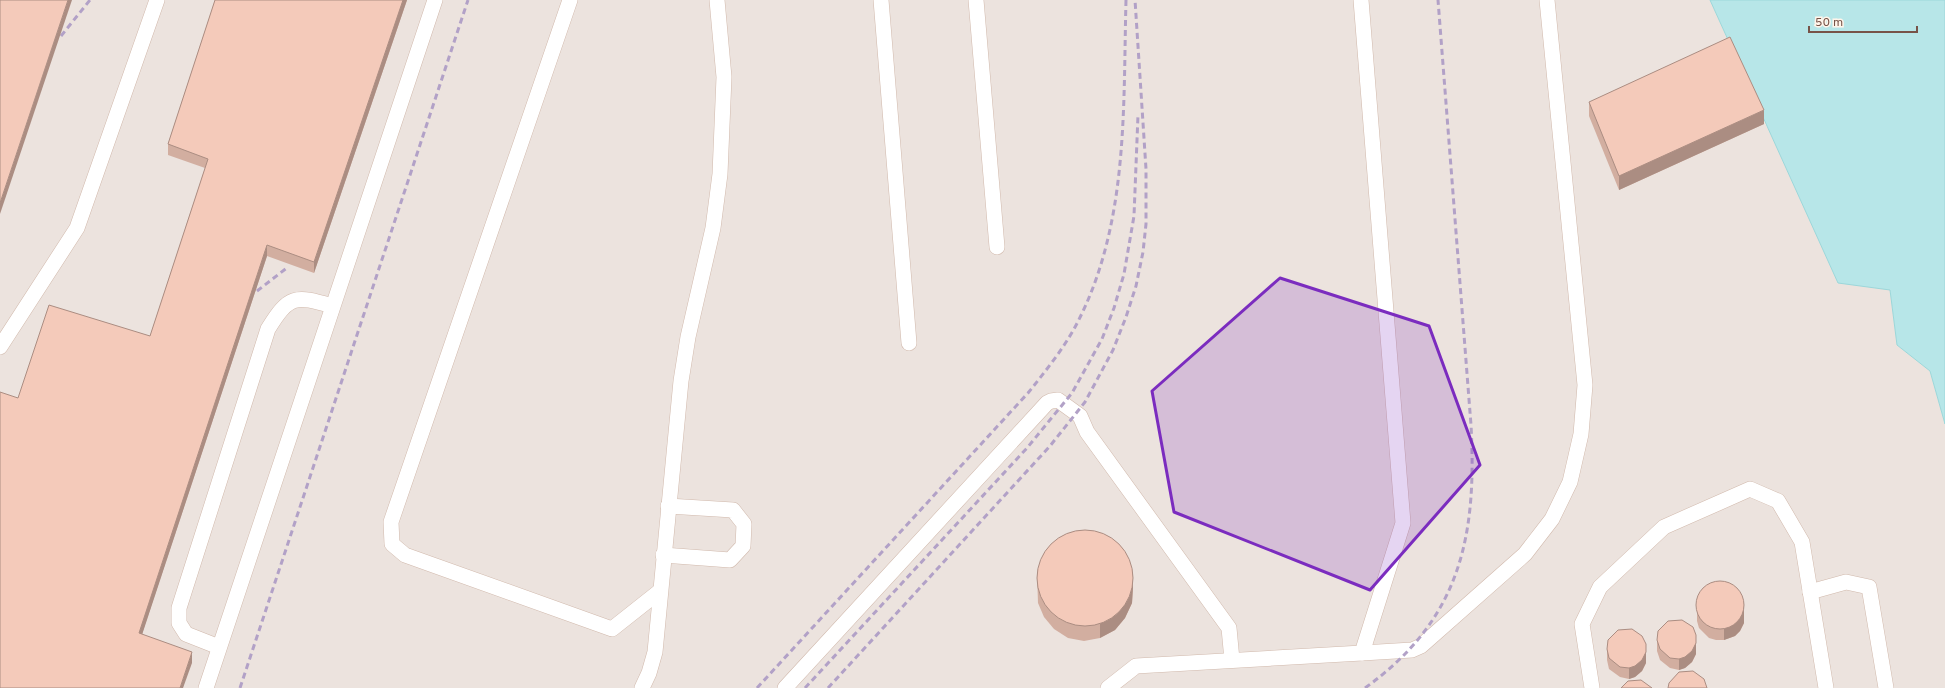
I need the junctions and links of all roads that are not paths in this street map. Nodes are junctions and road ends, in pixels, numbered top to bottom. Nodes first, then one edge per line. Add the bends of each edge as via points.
1 (157, 0) edge
2 (435, 0) edge
3 (570, 0) edge
4 (717, 0) edge
5 (881, 0) edge
6 (976, 0) edge
7 (1361, 0) edge
8 (1547, 0) edge
9 (997, 246) dead end
10 (332, 306) junction
11 (909, 343) dead end
12 (0, 347) edge
13 (668, 506) junction
14 (663, 556) junction
15 (660, 591) junction
16 (1810, 592) junction
17 (219, 648) junction
18 (1362, 653) junction
19 (1232, 660) junction
20 (206, 688) edge
21 (642, 688) edge
22 (785, 688) edge
23 (1108, 688) edge
24 (1592, 688) edge
25 (1826, 688) edge
26 (1886, 688) edge

1 - 12 lane via 77,228
2 - 10 lane
3 - 15 lane via 391,522 392,544 405,555 612,629
4 - 13 lane via 724,77 720,174 714,228 680,380
5 - 11 lane
6 - 9 lane
7 - 18 lane via 1403,523
8 - 18 lane via 1585,385 1581,434 1570,482 1552,519 1525,554 1422,646 1412,650
10 - 17 lane
10 - 17 lane via 307,299 293,299 279,311 268,329 179,608 179,623 186,634
13 - 14 lane
13 - 14 lane via 733,510 744,524 743,546 730,560
14 - 15 lane
15 - 21 lane via 655,652
16 - 24 lane via 1802,542 1798,535 1778,501 1750,489 1664,528 1600,588 1582,624
16 - 25 lane
16 - 26 lane via 1846,582 1869,587
17 - 20 lane
18 - 19 lane
19 - 22 lane via 1229,628 1087,432 1080,416 1058,400 1054,400 1047,404
19 - 23 lane via 1136,666

